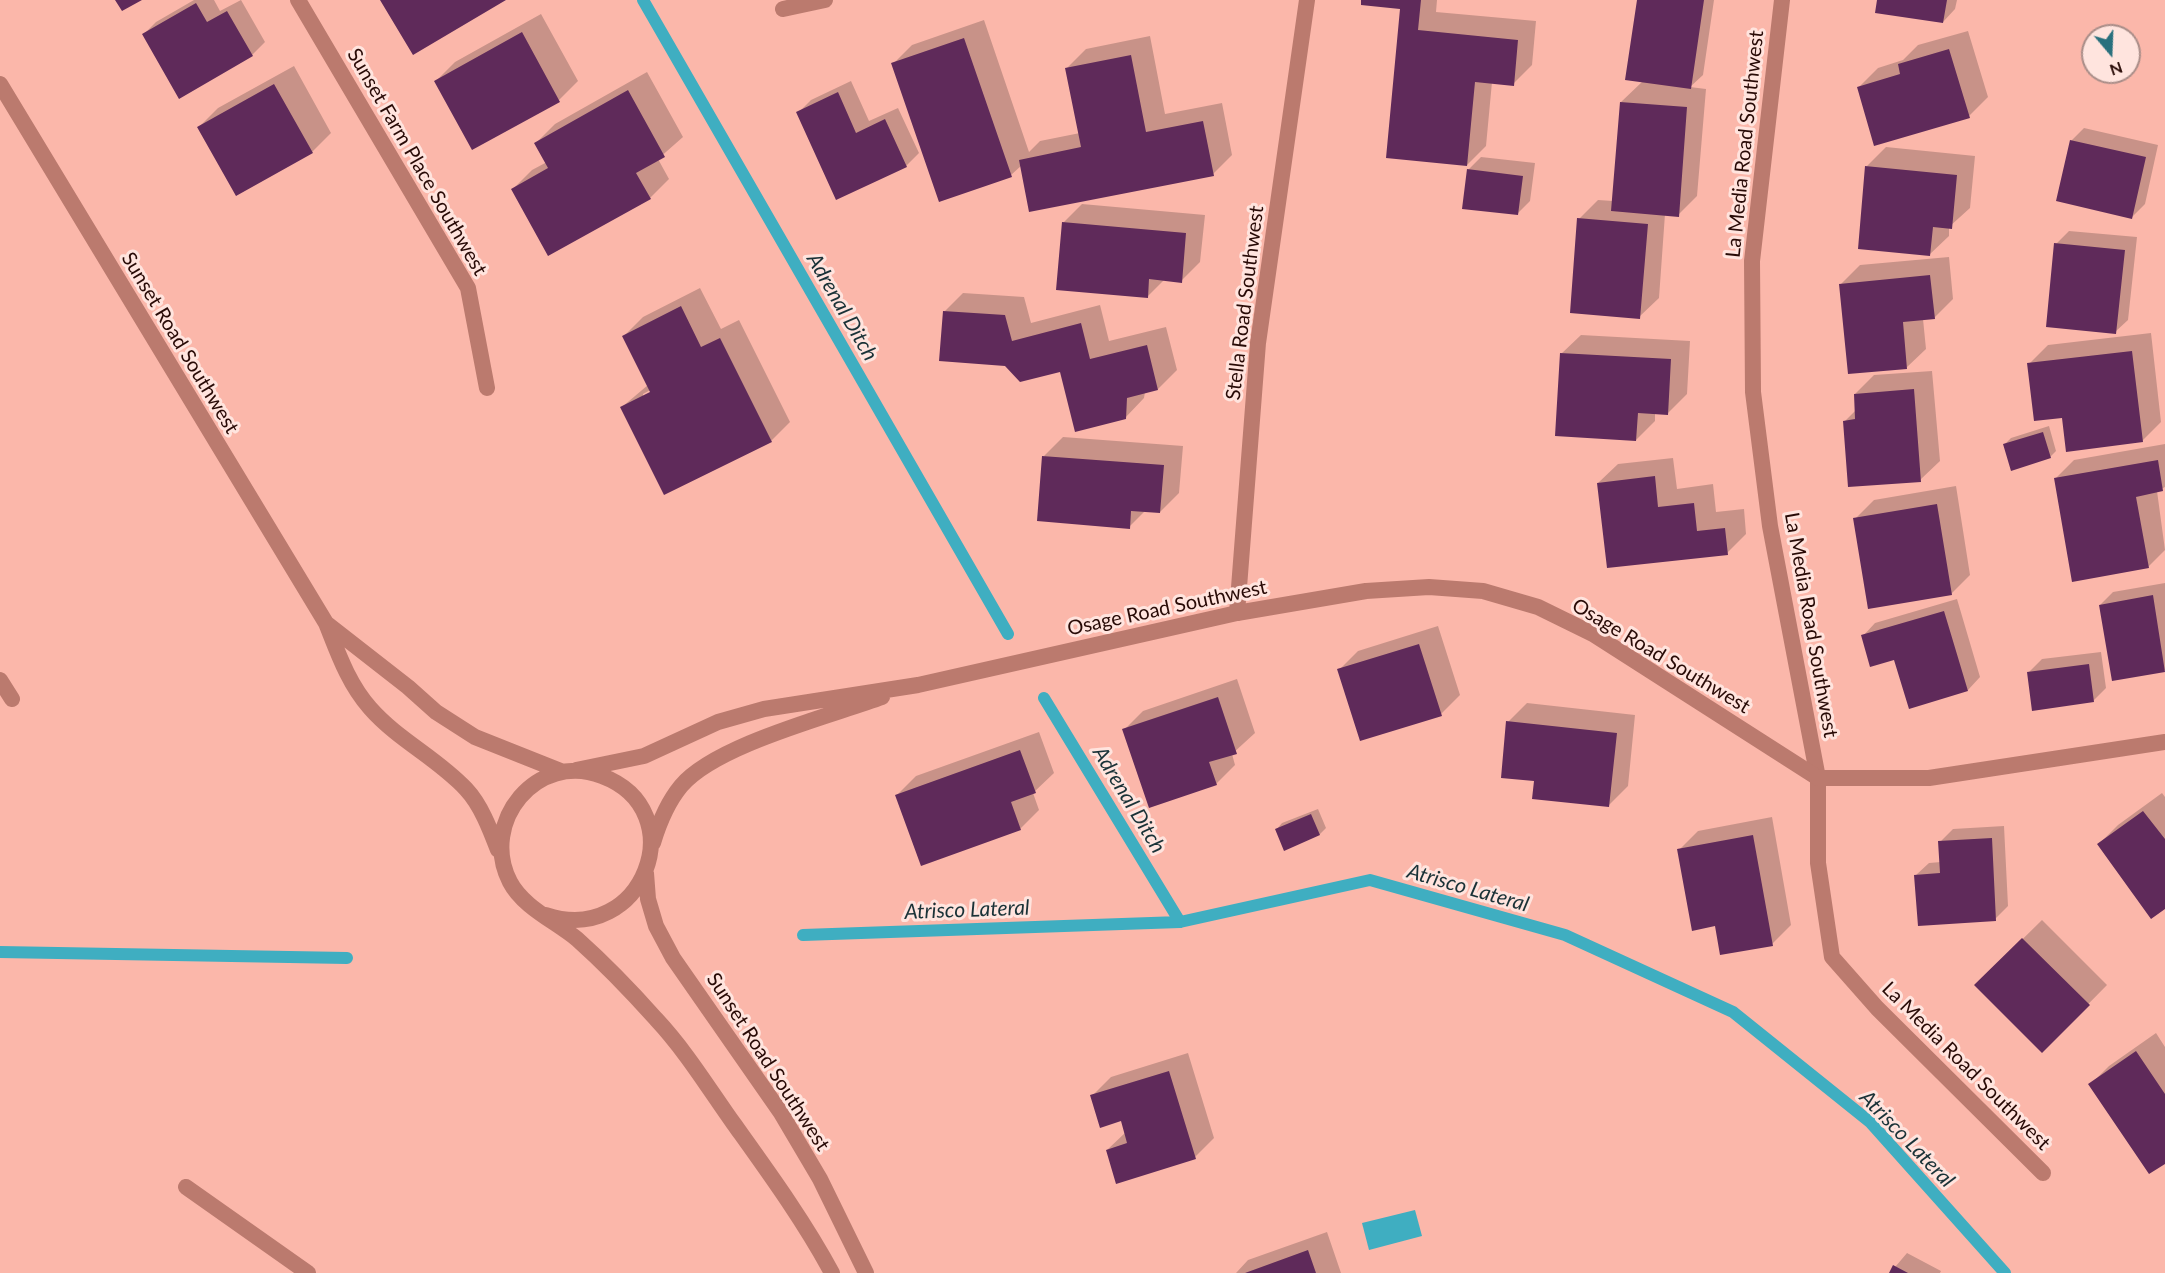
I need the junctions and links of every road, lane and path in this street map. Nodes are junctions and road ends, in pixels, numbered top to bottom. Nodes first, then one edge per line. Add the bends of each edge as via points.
1 (297, 0) edge
2 (825, 0) edge
3 (1307, 0) edge
4 (1782, 0) edge
5 (783, 9) dead end
6 (0, 84) edge
7 (487, 388) dead end
8 (1237, 613) junction
9 (326, 623) junction
10 (0, 680) edge
11 (918, 685) junction
12 (12, 699) dead end
13 (2165, 742) edge
14 (570, 771) junction
15 (1818, 778) junction
16 (651, 850) junction
17 (501, 856) junction
18 (646, 871) junction
19 (546, 915) junction
20 (2043, 1173) dead end
21 (186, 1187) dead end
22 (308, 1273) edge
23 (832, 1273) edge
24 (866, 1273) edge

1 - 7 street, Sunset Farm Place Southwest via 468,288
2 - 5 street
3 - 8 street, Stella Road Southwest via 1258,343
4 - 15 street, La Media Road Southwest via 1752,261 1753,392 1770,525
6 - 9 street, Sunset Road Southwest
8 - 11 street, Osage Road Southwest
8 - 15 street, Osage Road Southwest via 1366,591 1430,587 1483,591 1538,607 1593,634
9 - 14 street, Sunset Road Southwest via 455,725 475,737
9 - 17 street, Sunset Road Southwest via 351,682 370,709 466,789 479,807
10 - 12 street
11 - 14 street, Osage Road Southwest via 741,714 694,731 644,756
11 - 16 street, Osage Road Southwest via 720,755 682,784 660,820
13 - 15 street via 1929,778
14 - 16 street via 590,772 613,780 633,797 646,817
14 - 17 street via 539,780 518,796 504,824
15 - 20 street, La Media Road Southwest via 1818,863 1832,957 1877,1008
16 - 18 street
17 - 19 street via 515,891
18 - 19 street via 626,901 606,914 569,920
18 - 24 street, Sunset Road Southwest via 648,899 656,926 782,1113
19 - 23 street via 604,964 669,1035 791,1204
21 - 22 street

